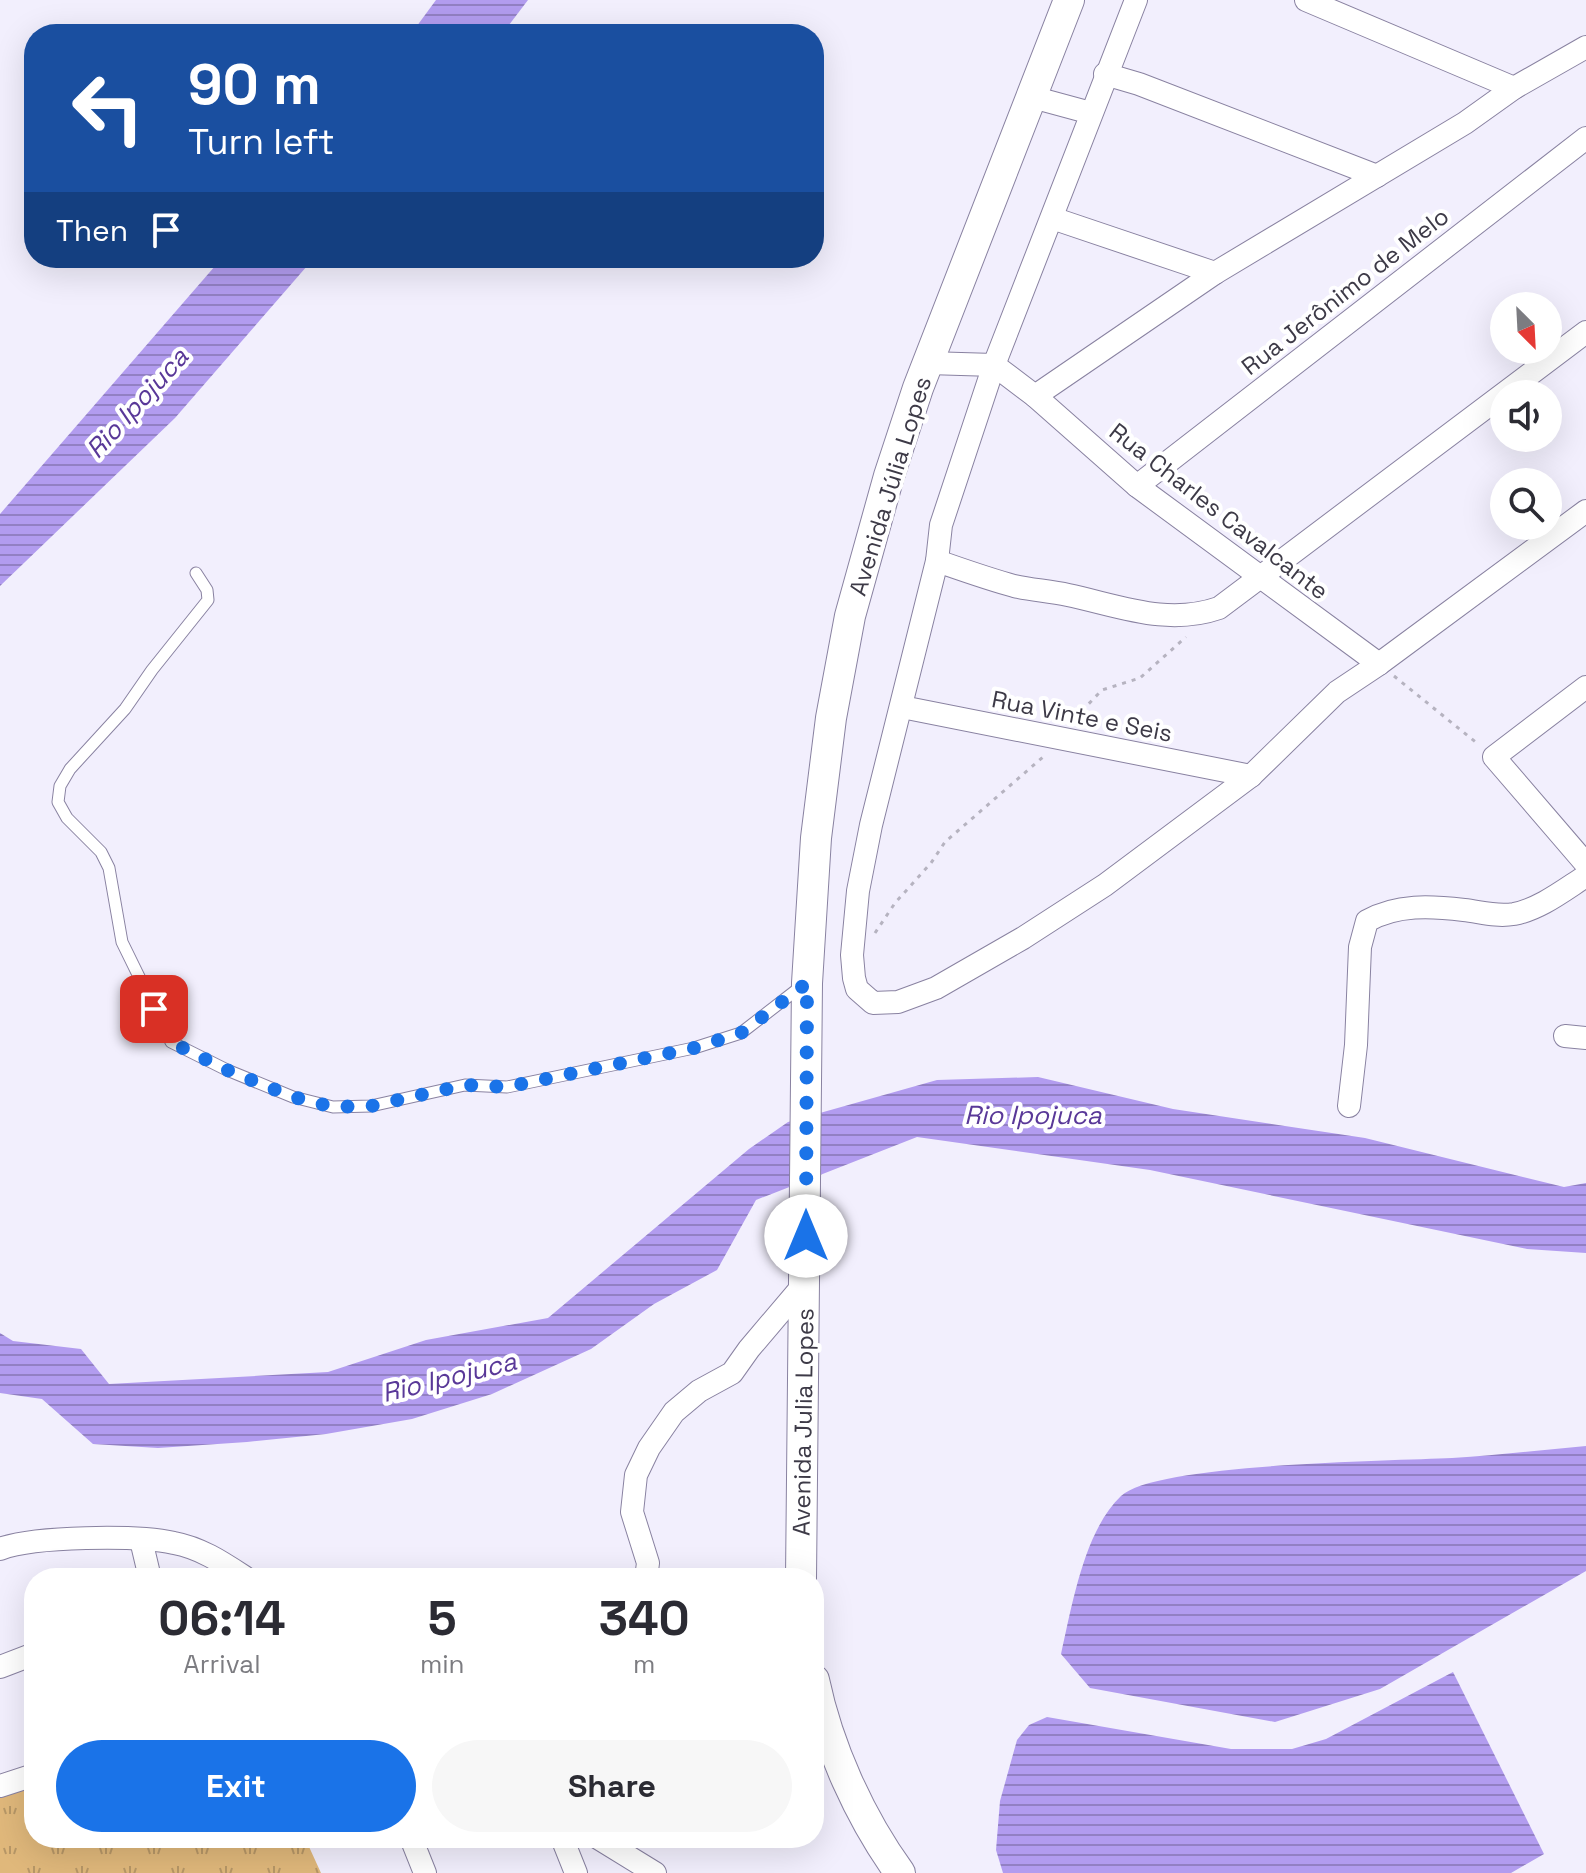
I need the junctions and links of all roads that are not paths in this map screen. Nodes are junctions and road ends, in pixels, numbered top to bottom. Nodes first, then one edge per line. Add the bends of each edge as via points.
1 (1069, 0) edge
2 (1136, 0) edge
3 (1306, 0) edge
4 (1586, 47) edge
5 (1105, 74) junction
6 (1514, 88) junction
7 (1032, 97) junction
8 (1091, 113) junction
9 (1586, 138) edge
10 (1377, 176) junction
11 (1052, 218) junction
12 (1215, 273) junction
13 (1586, 332) edge
14 (928, 363) junction
15 (994, 365) junction
16 (1035, 396) junction
17 (1137, 486) junction
18 (1586, 511) edge
19 (937, 561) junction
20 (196, 573) dead end
21 (1259, 576) junction
22 (1379, 664) junction
23 (1586, 687) edge
24 (902, 707) junction
25 (1251, 776) junction
26 (1586, 864) edge
27 (1586, 876) edge
28 (807, 989) junction
29 (1349, 1106) dead end
30 (806, 1275) junction
31 (141, 1540) junction
32 (0, 1549) edge
33 (148, 1568) edge
34 (230, 1568) edge
35 (647, 1568) edge
36 (801, 1568) edge
37 (24, 1658) edge
38 (0, 1667) edge
39 (824, 1712) edge
40 (24, 1778) edge
41 (0, 1786) edge
42 (415, 1848) edge
43 (566, 1848) edge
44 (614, 1848) edge
45 (425, 1873) edge
46 (576, 1873) edge
47 (655, 1873) edge
48 (900, 1873) edge

1 - 7 main road, Avenida Júlia Lopes
2 - 5 street
3 - 6 street
4 - 6 street
5 - 8 street
5 - 10 street
6 - 10 street
7 - 8 street
7 - 14 main road, Avenida Júlia Lopes
8 - 11 street
9 - 17 street, Rua Jerônimo de Melo
10 - 12 street
11 - 12 street
11 - 15 street
12 - 16 street
13 - 21 street
14 - 15 street
14 - 28 main road, Avenida Júlia Lopes via 850,616 816,838
15 - 16 street, Rua Charles Cavalcante
15 - 19 street via 941,525
16 - 17 street, Rua Charles Cavalcante
17 - 21 street, Rua Charles Cavalcante
18 - 22 street
19 - 21 street via 1016,586 1166,616 1219,608
19 - 24 street
20 - 28 lane via 208,600 125,709 70,769 58,802 109,868 122,942 171,1042 293,1097 333,1107 371,1106 465,1085 507,1087 694,1048 741,1033
21 - 22 street, Rua Charles Cavalcante
22 - 25 street via 1337,692
23 - 26 street via 1494,757
24 - 25 street, Rua Vinte e Seis
24 - 25 street via 858,891 852,955 857,989 873,1003 898,1002 936,988 1023,938 1105,885
27 - 29 street via 1512,914 1420,907 1381,913 1367,921 1360,947
28 - 30 main road, Avenida Júlia Lopes
30 - 35 street via 732,1373 674,1412 649,1448 636,1475 632,1512
30 - 36 main road, Avenida Julia Lopes
31 - 32 street via 66,1539
31 - 33 street
31 - 34 street via 173,1542 207,1553
37 - 38 street
39 - 48 main road via 862,1811
40 - 41 street
42 - 45 street
43 - 46 street
44 - 47 street

